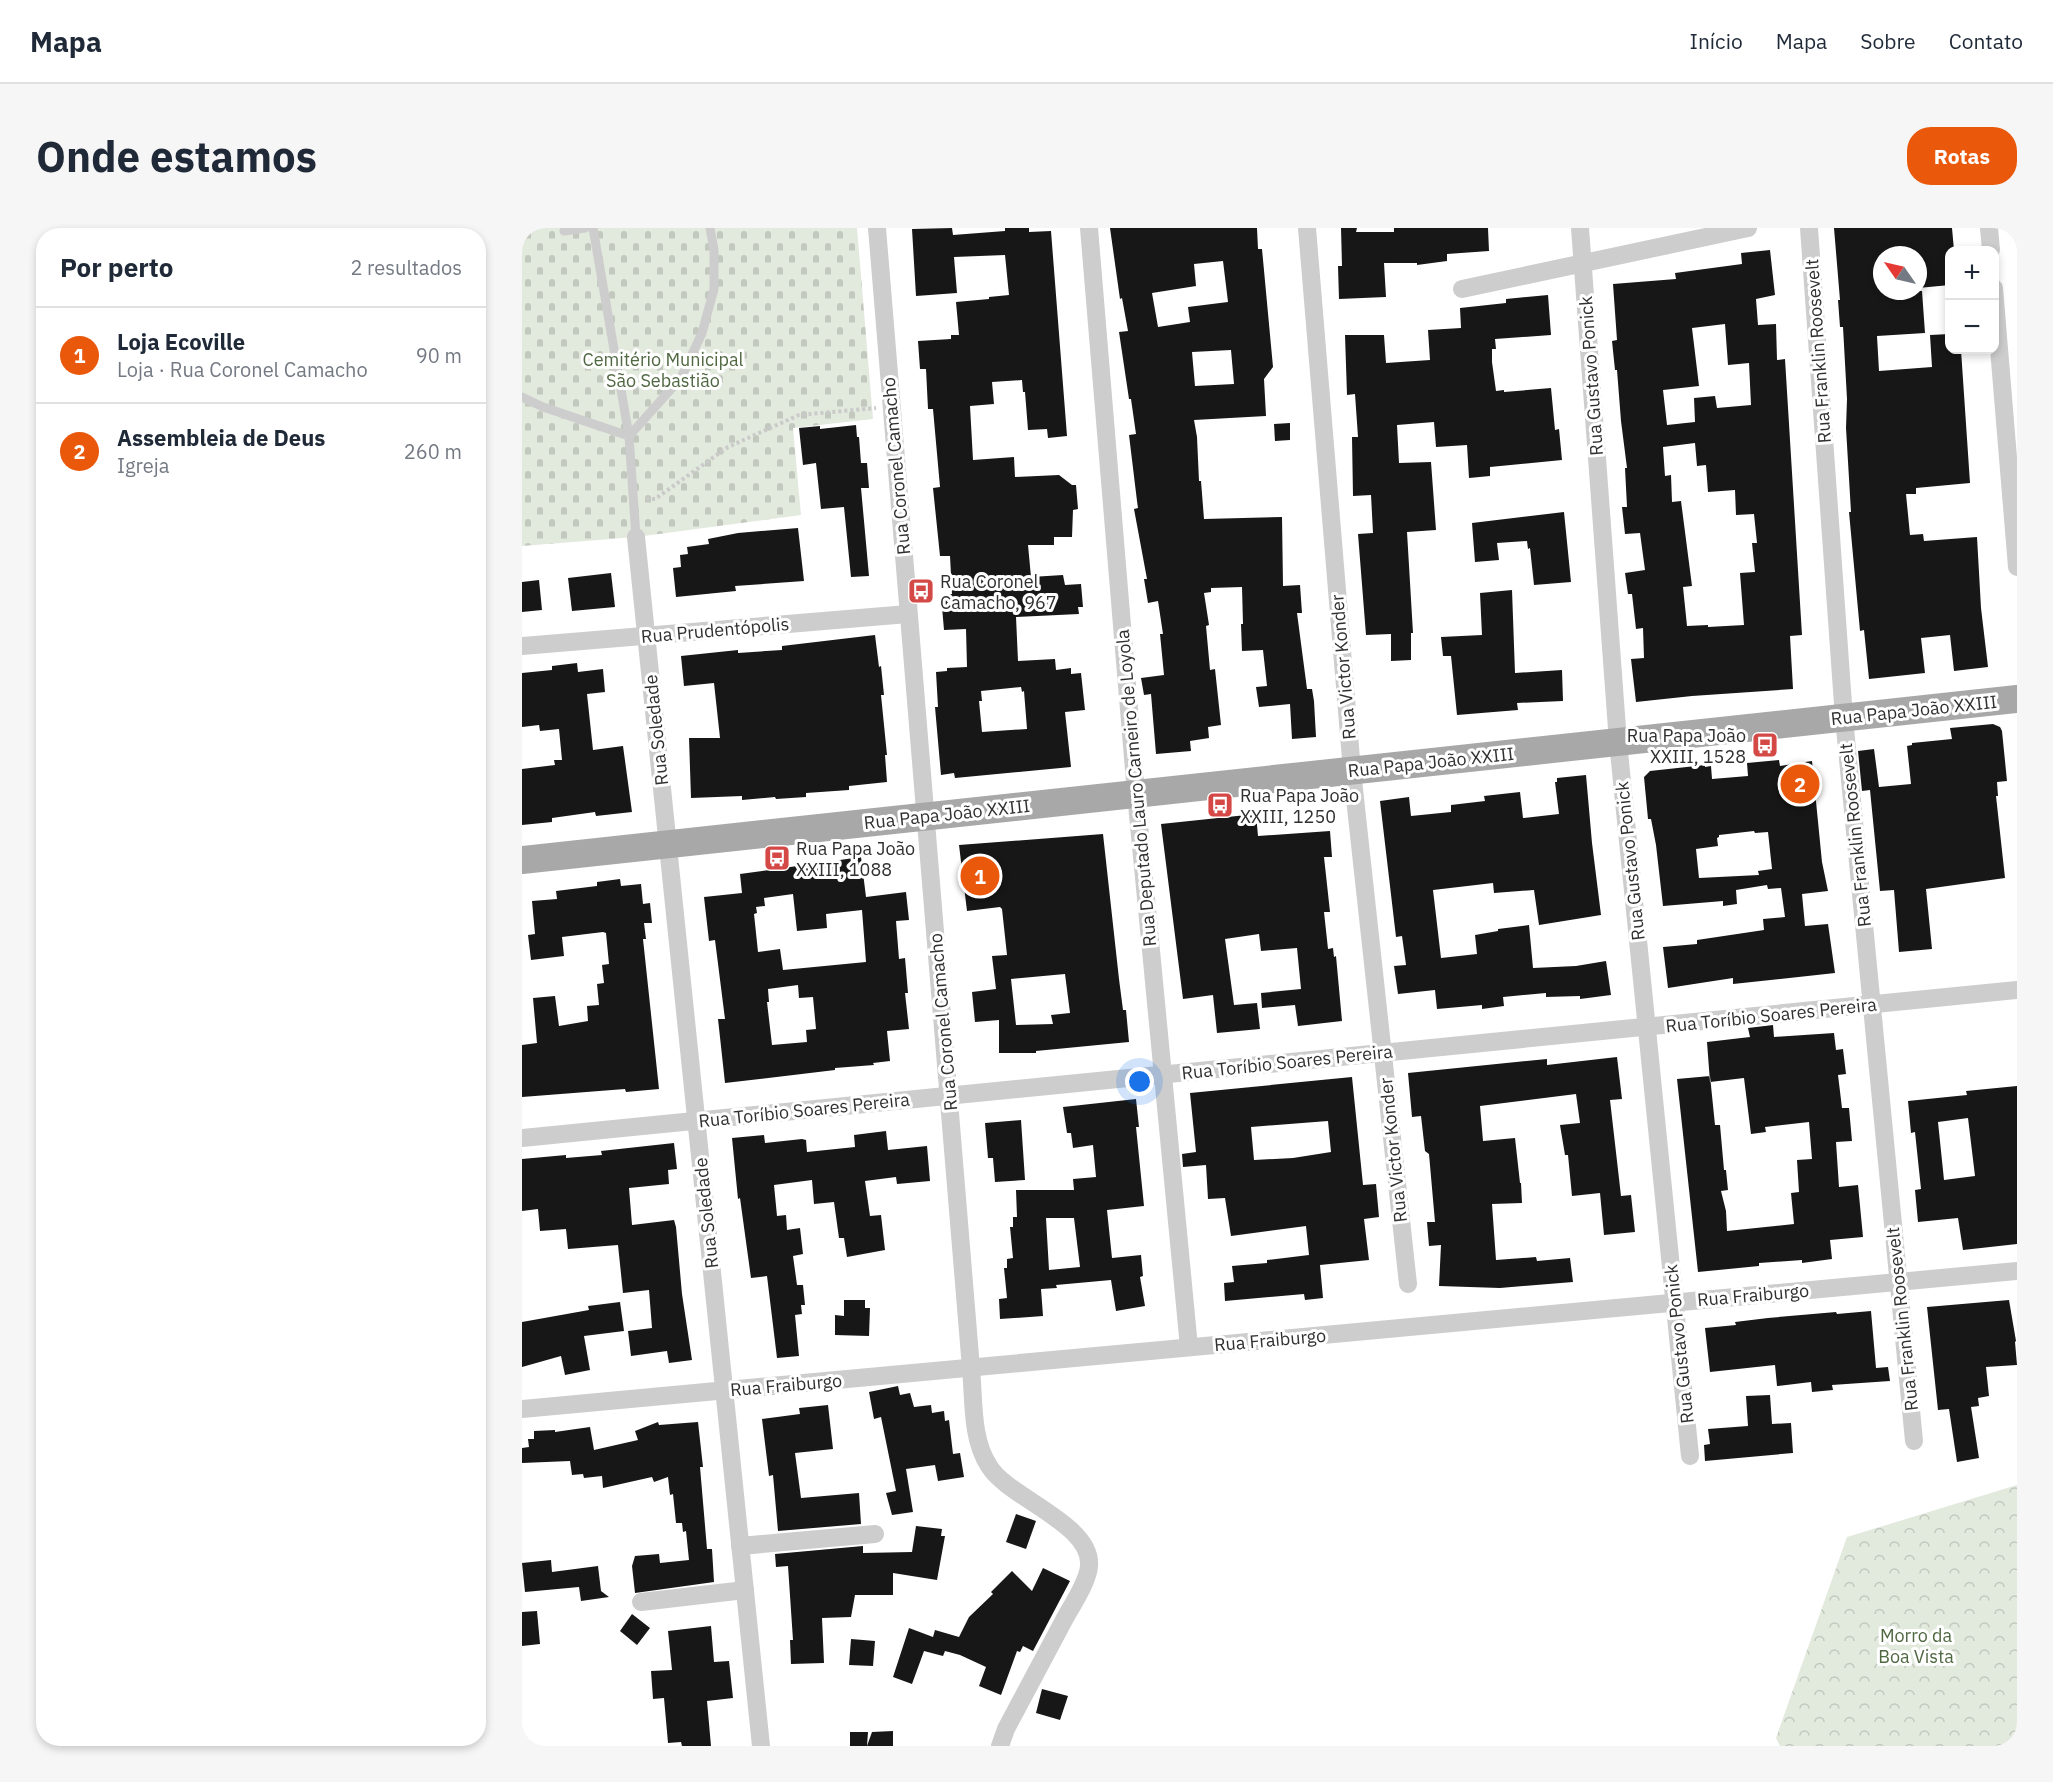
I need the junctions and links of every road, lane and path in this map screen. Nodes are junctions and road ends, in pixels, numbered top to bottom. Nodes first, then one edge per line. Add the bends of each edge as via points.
1 (585, 228) edge
2 (593, 228) edge
3 (710, 228) edge
4 (877, 228) edge
5 (1089, 228) edge
6 (1307, 228) edge
7 (1580, 228) edge
8 (1748, 228) edge
9 (1809, 228) edge
10 (1989, 228) edge
11 (564, 231) dead end
12 (1991, 246) edge
13 (1583, 264) junction
14 (1462, 290) dead end
15 (1997, 300) edge
16 (522, 397) edge
17 (892, 409) junction
18 (2012, 423) edge
19 (629, 436) junction
20 (634, 499) junction
21 (636, 537) joint
22 (2017, 567) edge
23 (908, 614) junction
24 (646, 636) junction
25 (522, 646) edge
26 (2017, 699) edge
27 (1844, 718) junction
28 (1618, 742) junction
29 (1352, 771) junction
30 (1136, 794) junction
31 (925, 817) junction
32 (668, 845) junction
33 (522, 860) edge
34 (2017, 990) edge
35 (1872, 1005) junction
36 (1647, 1027) junction
37 (1383, 1053) junction
38 (1163, 1075) junction
39 (949, 1096) junction
40 (696, 1121) junction
41 (522, 1138) edge
42 (2017, 1271) edge
43 (1899, 1282) junction
44 (1408, 1284) dead end
45 (1675, 1303) junction
46 (1189, 1347) junction
47 (971, 1368) junction
48 (724, 1390) junction
49 (522, 1409) edge
50 (1914, 1441) dead end
51 (1690, 1456) dead end
52 (875, 1534) dead end
53 (740, 1546) junction
54 (745, 1590) junction
55 (641, 1602) dead end
56 (761, 1746) edge
57 (1000, 1746) edge

1 - 11 lane
2 - 19 lane
3 - 19 lane via 714,290 702,333 681,378
4 - 17 street, Rua Coronel Camacho
5 - 30 street, Rua Deputado Lauro Carneiro de Loyola
6 - 29 street, Rua Victor Konder
7 - 13 street, Rua Gustavo Ponick
8 - 13 street
9 - 27 street, Rua Franklin Roosevelt
10 - 12 street
13 - 14 street
13 - 28 street, Rua Gustavo Ponick
15 - 18 street
16 - 19 lane
17 - 20 path via 799,415 729,447 655,499
17 - 23 street, Rua Coronel Camacho
18 - 22 street
19 - 20 lane
20 - 21 lane
21 - 24 street, Rua Soledade
23 - 24 street, Rua Prudentópolis
23 - 31 street, Rua Coronel Camacho
24 - 25 street, Rua Prudentópolis
24 - 32 street, Rua Soledade
26 - 27 main road, Rua Papa João XXIII
27 - 28 main road, Rua Papa João XXIII
27 - 35 street, Rua Franklin Roosevelt
28 - 29 main road, Rua Papa João XXIII
28 - 36 street, Rua Gustavo Ponick
29 - 30 main road, Rua Papa João XXIII
29 - 37 street, Rua Victor Konder
30 - 31 main road, Rua Papa João XXIII
30 - 38 street, Rua Deputado Lauro Carneiro de Loyola
31 - 32 main road, Rua Papa João XXIII
31 - 39 street, Rua Coronel Camacho
32 - 33 main road, Rua Papa João XXIII
32 - 40 street, Rua Soledade
34 - 35 street, Rua Toríbio Soares Pereira
35 - 36 street, Rua Toríbio Soares Pereira
35 - 43 street, Rua Franklin Roosevelt
36 - 37 street, Rua Toríbio Soares Pereira
36 - 45 street, Rua Gustavo Ponick
37 - 38 street, Rua Toríbio Soares Pereira
37 - 44 street, Rua Victor Konder
38 - 39 street, Rua Toríbio Soares Pereira
38 - 46 street, Rua Deputado Lauro Carneiro de Loyola
39 - 40 street, Rua Toríbio Soares Pereira
39 - 47 street, Rua Coronel Camacho
40 - 41 street, Rua Toríbio Soares Pereira
40 - 48 street, Rua Soledade
42 - 43 street, Rua Fraiburgo
43 - 45 street, Rua Fraiburgo
43 - 50 street, Rua Franklin Roosevelt
45 - 46 street, Rua Fraiburgo
45 - 51 street, Rua Gustavo Ponick
46 - 47 street, Rua Fraiburgo
47 - 48 street, Rua Fraiburgo
47 - 57 street, Rua Coronel Camacho via 979,1446 990,1469 1078,1537 1089,1558 1079,1592
48 - 49 street, Rua Fraiburgo
48 - 53 street, Rua Soledade
52 - 53 street
53 - 54 street, Rua Soledade
54 - 55 street
54 - 56 street, Rua Soledade

